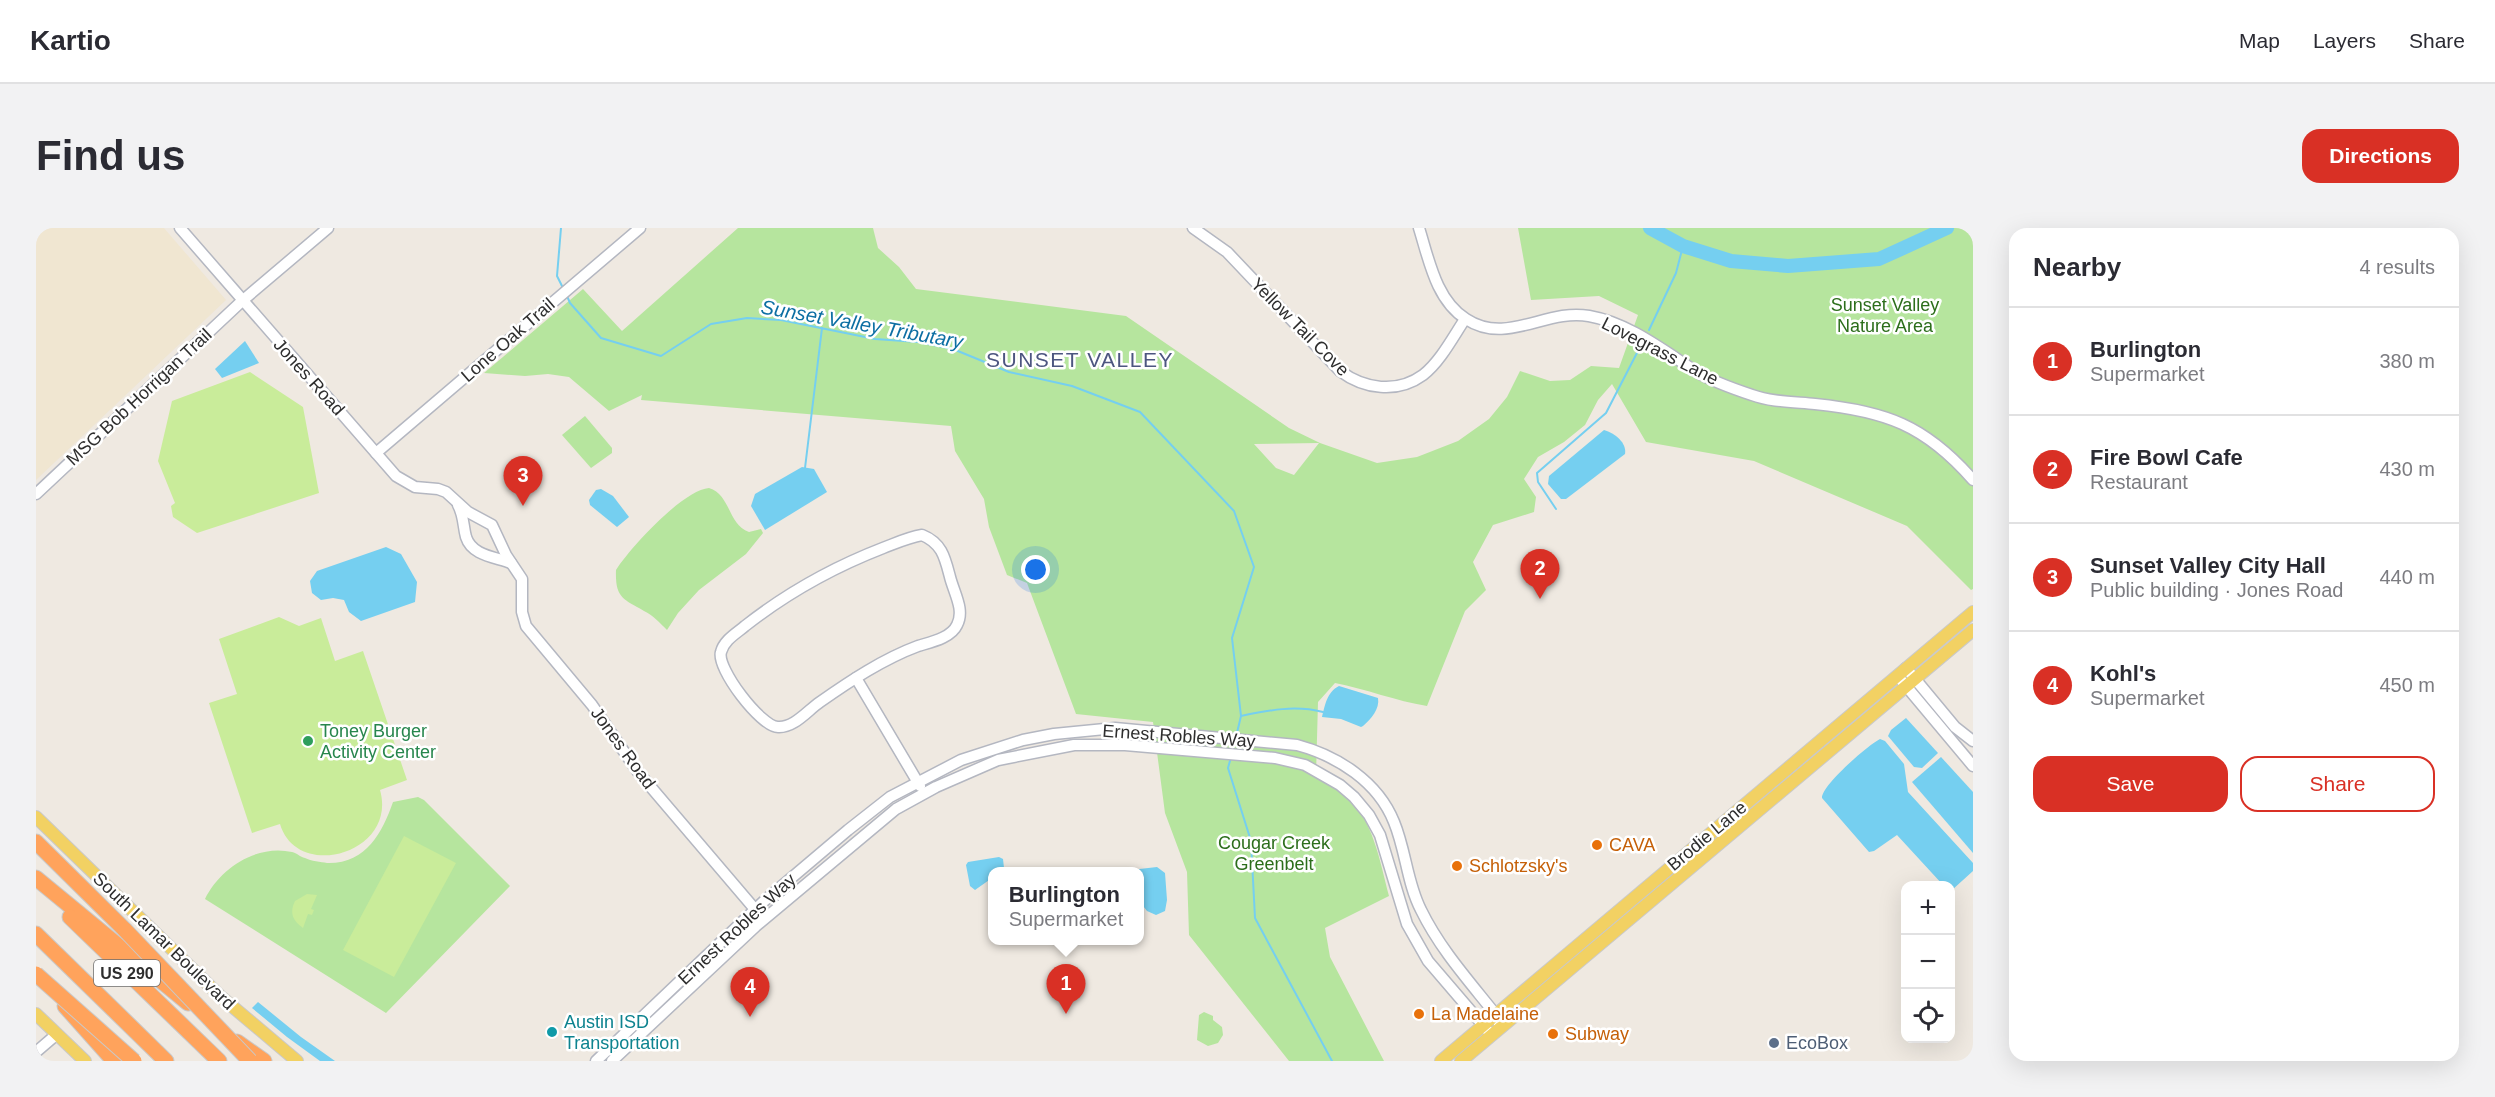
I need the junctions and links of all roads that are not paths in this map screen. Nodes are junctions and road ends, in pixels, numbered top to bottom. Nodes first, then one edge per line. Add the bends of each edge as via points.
1 (180, 228) edge
2 (328, 228) edge
3 (639, 228) edge
4 (1193, 228) edge
5 (1419, 228) edge
6 (242, 301) junction
7 (1465, 319) junction
8 (376, 453) junction
9 (1973, 480) edge
10 (36, 494) edge
11 (454, 499) junction
12 (511, 563) junction
13 (1973, 612) edge
14 (1973, 630) edge
15 (1901, 672) junction
16 (856, 678) junction
17 (1911, 683) junction
18 (1973, 741) edge
19 (1973, 766) edge
20 (918, 783) junction
21 (924, 793) junction
22 (1735, 812) junction
23 (36, 817) edge
24 (36, 842) edge
25 (1694, 847) junction
26 (1700, 860) junction
27 (36, 878) edge
28 (36, 884) edge
29 (1657, 896) junction
30 (756, 910) junction
31 (764, 920) junction
32 (36, 934) edge
33 (723, 941) junction
34 (731, 950) junction
35 (36, 973) edge
36 (670, 990) junction
37 (678, 999) junction
38 (36, 1014) edge
39 (1496, 1015) junction
40 (1483, 1026) junction
41 (1496, 1031) junction
42 (57, 1034) junction
43 (36, 1052) edge
44 (85, 1061) edge
45 (114, 1061) edge
46 (134, 1061) edge
47 (166, 1061) edge
48 (219, 1061) edge
49 (250, 1061) edge
50 (264, 1061) edge
51 (297, 1061) edge
52 (596, 1061) edge
53 (612, 1061) edge
54 (1441, 1061) edge
55 (1461, 1061) edge

1 - 6 street, Jones Road
2 - 6 street, MSG Bob Horrigan Trail
3 - 8 street, Lone Oak Trail
4 - 7 street, Yellow Tail Cove via 1227,252 1340,371 1361,384 1387,387 1423,375
5 - 7 street, Lovegrass Lane via 1446,301
6 - 8 street, Jones Road
6 - 10 street, MSG Bob Horrigan Trail
7 - 9 street, Lovegrass Lane via 1502,330 1576,314 1609,321 1698,373 1753,396 1856,408 1906,424 1938,444
8 - 11 street, Jones Road via 407,484 438,489
11 - 12 street, Jones Road via 492,525
11 - 12 street via 472,548
12 - 30 street, Jones Road via 522,579 526,626 592,705 638,772
13 - 15 main road, Brodie Lane
14 - 17 main road, Brodie Lane
15 - 17 street
15 - 22 main road, Brodie Lane
16 - 16 street via 945,637 956,628 961,612 940,546 932,539 914,536 818,578 755,618 725,643 720,656 725,673 762,720 773,727 790,724
16 - 20 street
17 - 18 street
17 - 19 street
17 - 26 main road, Brodie Lane
20 - 21 street
20 - 30 street, Ernest Robles Way via 874,808
20 - 39 street, Ernest Robles Way via 984,751 1054,734 1115,728 1309,748 1339,762 1367,783 1383,802 1395,823 1413,889 1429,926 1447,955
21 - 31 street, Ernest Robles Way via 855,840
21 - 40 street, Ernest Robles Way via 998,760 1074,745 1213,752 1305,765 1326,775 1369,815 1380,835 1412,935 1428,961
22 - 25 main road, Brodie Lane
22 - 26 main road via 1729,825 1703,849
23 - 51 main road, South Lamar Boulevard via 220,996
24 - 49 highway, bridge
25 - 29 main road via 1690,859 1660,886
25 - 39 main road, Brodie Lane
26 - 29 main road, Brodie Lane
27 - 50 highway
28 - 48 highway, US 290
29 - 41 main road, Brodie Lane
30 - 31 street, Jones Road
30 - 33 street, Ernest Robles Way
31 - 34 street, Ernest Robles Way
32 - 47 highway, US 290
33 - 34 street
33 - 36 street, Ernest Robles Way
34 - 37 street, Ernest Robles Way
35 - 45 highway
35 - 46 highway, bridge
36 - 37 street
36 - 52 street, Ernest Robles Way
37 - 53 street, Ernest Robles Way
38 - 42 main road
39 - 40 main road, Brodie Lane
39 - 41 street, Ernest Robles Way
40 - 41 street, Ernest Robles Way
40 - 54 main road, Brodie Lane
41 - 55 main road, Brodie Lane
42 - 43 street
42 - 44 main road

